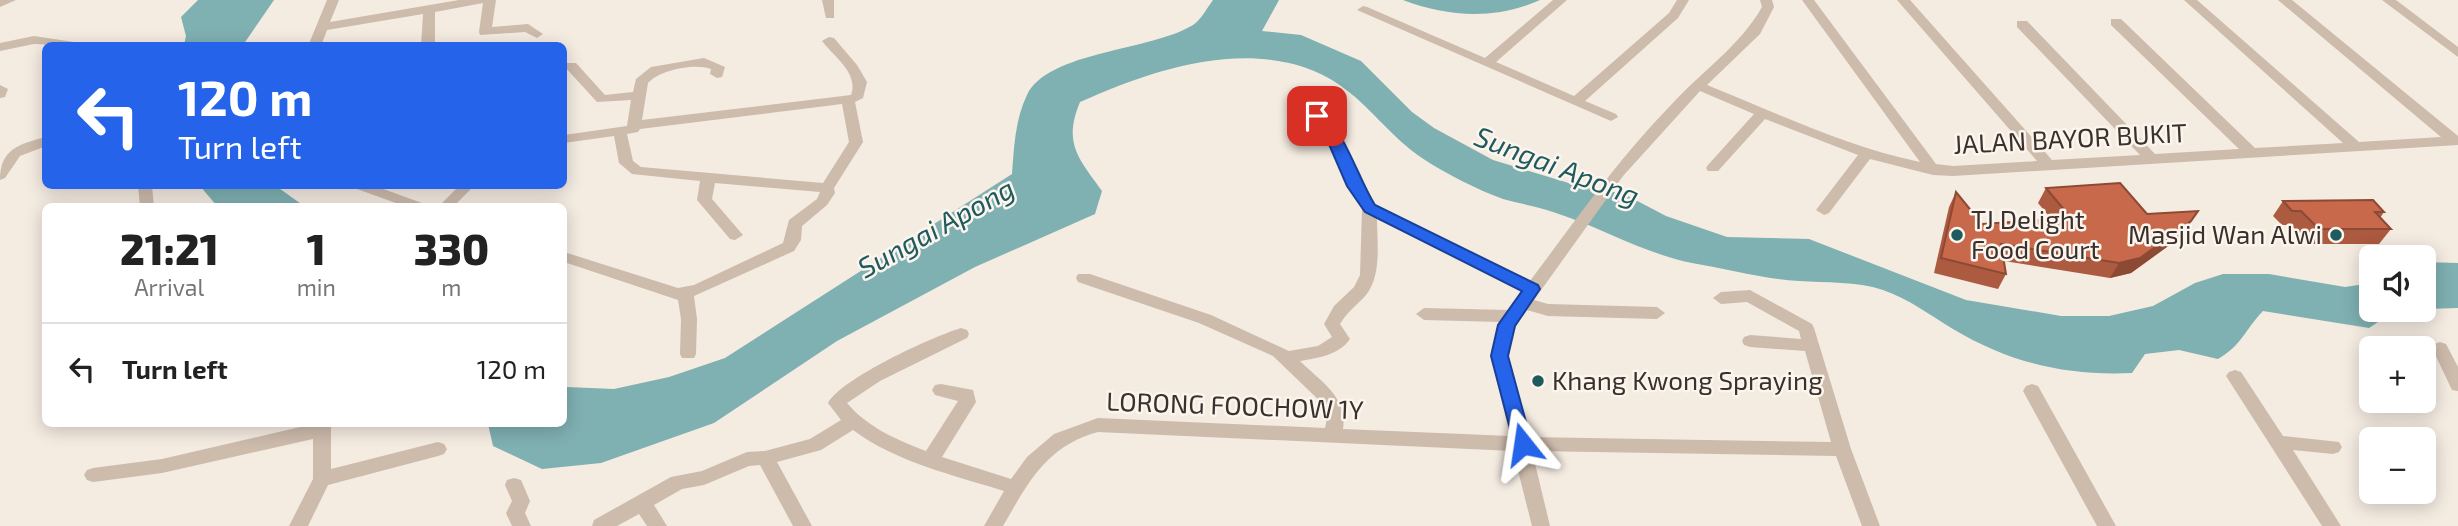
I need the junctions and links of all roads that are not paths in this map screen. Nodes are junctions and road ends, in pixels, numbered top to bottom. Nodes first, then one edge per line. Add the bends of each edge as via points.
1 (10, 0) edge
2 (334, 0) edge
3 (481, 0) edge
4 (491, 0) edge
5 (828, 0) edge
6 (1561, 0) edge
7 (1683, 0) edge
8 (1766, 0) edge
9 (1808, 0) edge
10 (1903, 0) edge
11 (2190, 0) edge
12 (2284, 0) edge
13 (2388, 0) edge
14 (0, 4) edge
15 (429, 9) junction
16 (1363, 10) dead end
17 (830, 15) dead end
18 (2116, 22) dead end
19 (2022, 24) dead end
20 (323, 27) junction
21 (537, 34) dead end
22 (829, 40) dead end
23 (47, 42) edge
24 (316, 42) edge
25 (428, 42) edge
26 (0, 47) edge
27 (2458, 53) edge
28 (1488, 62) junction
29 (571, 66) dead end
30 (1716, 69) junction
31 (717, 74) dead end
32 (1699, 86) junction
33 (639, 95) junction
34 (848, 100) junction
35 (1734, 100) junction
36 (1576, 101) junction
37 (1678, 105) junction
38 (1764, 112) junction
39 (1317, 116) dead end
40 (1611, 117) dead end
41 (636, 125) junction
42 (620, 132) junction
43 (567, 139) edge
44 (2456, 140) edge
45 (42, 143) edge
46 (2356, 147) junction
47 (1867, 153) junction
48 (2252, 153) junction
49 (2152, 159) junction
50 (2048, 165) junction
51 (1713, 168) dead end
52 (1933, 170) junction
53 (0, 175) edge
54 (708, 178) junction
55 (827, 188) junction
56 (370, 189) edge
57 (464, 189) edge
58 (409, 203) edge
59 (449, 203) edge
60 (1370, 209) junction
61 (1824, 210) dead end
62 (735, 235) dead end
63 (567, 258) edge
64 (1084, 278) dead end
65 (685, 293) junction
66 (1721, 298) dead end
67 (1522, 303) junction
68 (1657, 313) dead end
69 (1424, 314) dead end
70 (961, 334) dead end
71 (1750, 341) dead end
72 (1812, 346) junction
73 (2440, 348) dead end
74 (688, 354) dead end
75 (1285, 358) junction
76 (2235, 376) dead end
77 (2458, 385) edge
78 (941, 390) dead end
79 (2032, 391) dead end
80 (851, 422) junction
81 (319, 427) edge
82 (323, 427) edge
83 (1333, 437) junction
84 (2277, 442) junction
85 (1523, 444) junction
86 (2333, 447) dead end
87 (438, 449) dead end
88 (1842, 449) junction
89 (765, 458) junction
90 (930, 459) junction
91 (93, 475) dead end
92 (322, 479) junction
93 (514, 485) dead end
94 (1016, 488) junction
95 (640, 502) junction
96 (298, 526) edge
97 (522, 526) edge
98 (601, 526) edge
99 (658, 526) edge
100 (803, 526) edge
101 (993, 526) edge
102 (1541, 526) edge
103 (1871, 526) edge
104 (2107, 526) edge
105 (2332, 526) edge

1 - 14 street
2 - 20 street
3 - 15 street
4 - 21 street via 485,32 528,28
5 - 17 street
6 - 28 street
7 - 36 street via 1674,15
8 - 30 street via 1768,7 1755,31
9 - 52 street
10 - 50 street
11 - 46 street
12 - 44 street
13 - 27 street
15 - 20 street
15 - 25 street
16 - 28 street
18 - 48 street
19 - 49 street
20 - 24 street
22 - 34 street via 860,75 861,92
23 - 26 street
28 - 36 street
29 - 33 street via 602,99
30 - 32 street
30 - 35 street via 1717,85
30 - 37 street via 1705,69 1678,94 1673,100
31 - 33 street via 718,67 704,62 656,70 646,76
32 - 35 street, JALAN BAYOR BUKIT
32 - 37 street
33 - 41 street
34 - 41 street
34 - 55 street via 856,142
35 - 37 street via 1701,95
35 - 38 street, JALAN BAYOR BUKIT
36 - 40 street
37 - 67 street via 1618,173
38 - 47 street, JALAN BAYOR BUKIT
38 - 51 street
39 - 60 street via 1329,125
41 - 42 street
42 - 43 street
42 - 54 street via 630,168
44 - 46 street, JALAN BAYOR BUKIT
45 - 53 street via 15,153
46 - 48 street, JALAN BAYOR BUKIT
47 - 52 street, JALAN BAYOR BUKIT
47 - 61 street
48 - 49 street, JALAN BAYOR BUKIT
49 - 50 street, JALAN BAYOR BUKIT
50 - 52 street, JALAN BAYOR BUKIT
54 - 55 street
54 - 62 street via 704,200
55 - 65 street via 822,202 794,224 789,247
56 - 58 street
57 - 59 street
60 - 67 street
60 - 75 street via 1368,275 1332,324 1342,339 1322,351
63 - 65 street
64 - 75 street via 1243,334
65 - 74 street
66 - 72 street via 1751,296 1764,302 1806,328
67 - 68 street via 1548,310
67 - 69 street
67 - 85 street via 1500,341 1499,356
70 - 80 street via 840,395 837,403
71 - 72 street
72 - 88 street
73 - 77 street
75 - 83 street via 1331,401 1336,418
76 - 84 street
78 - 90 street via 967,396 967,402
79 - 104 street
80 - 89 street via 816,445
80 - 90 street
81 - 91 street via 162,466
82 - 92 street
83 - 85 street, LORONG FOOCHOW 1Y
83 - 94 street, LORONG FOOCHOW 1Y via 1098,425 1079,428 1047,445
84 - 86 street
84 - 105 street
85 - 88 street, LORONG FOOCHOW 1Y
85 - 102 street
87 - 92 street
88 - 103 street
89 - 95 street via 747,459 704,478 678,482
89 - 100 street
90 - 94 street
92 - 96 street
93 - 97 street via 521,501 515,513
94 - 101 street, LORONG FOOCHOW 1Y
95 - 98 street
95 - 99 street

